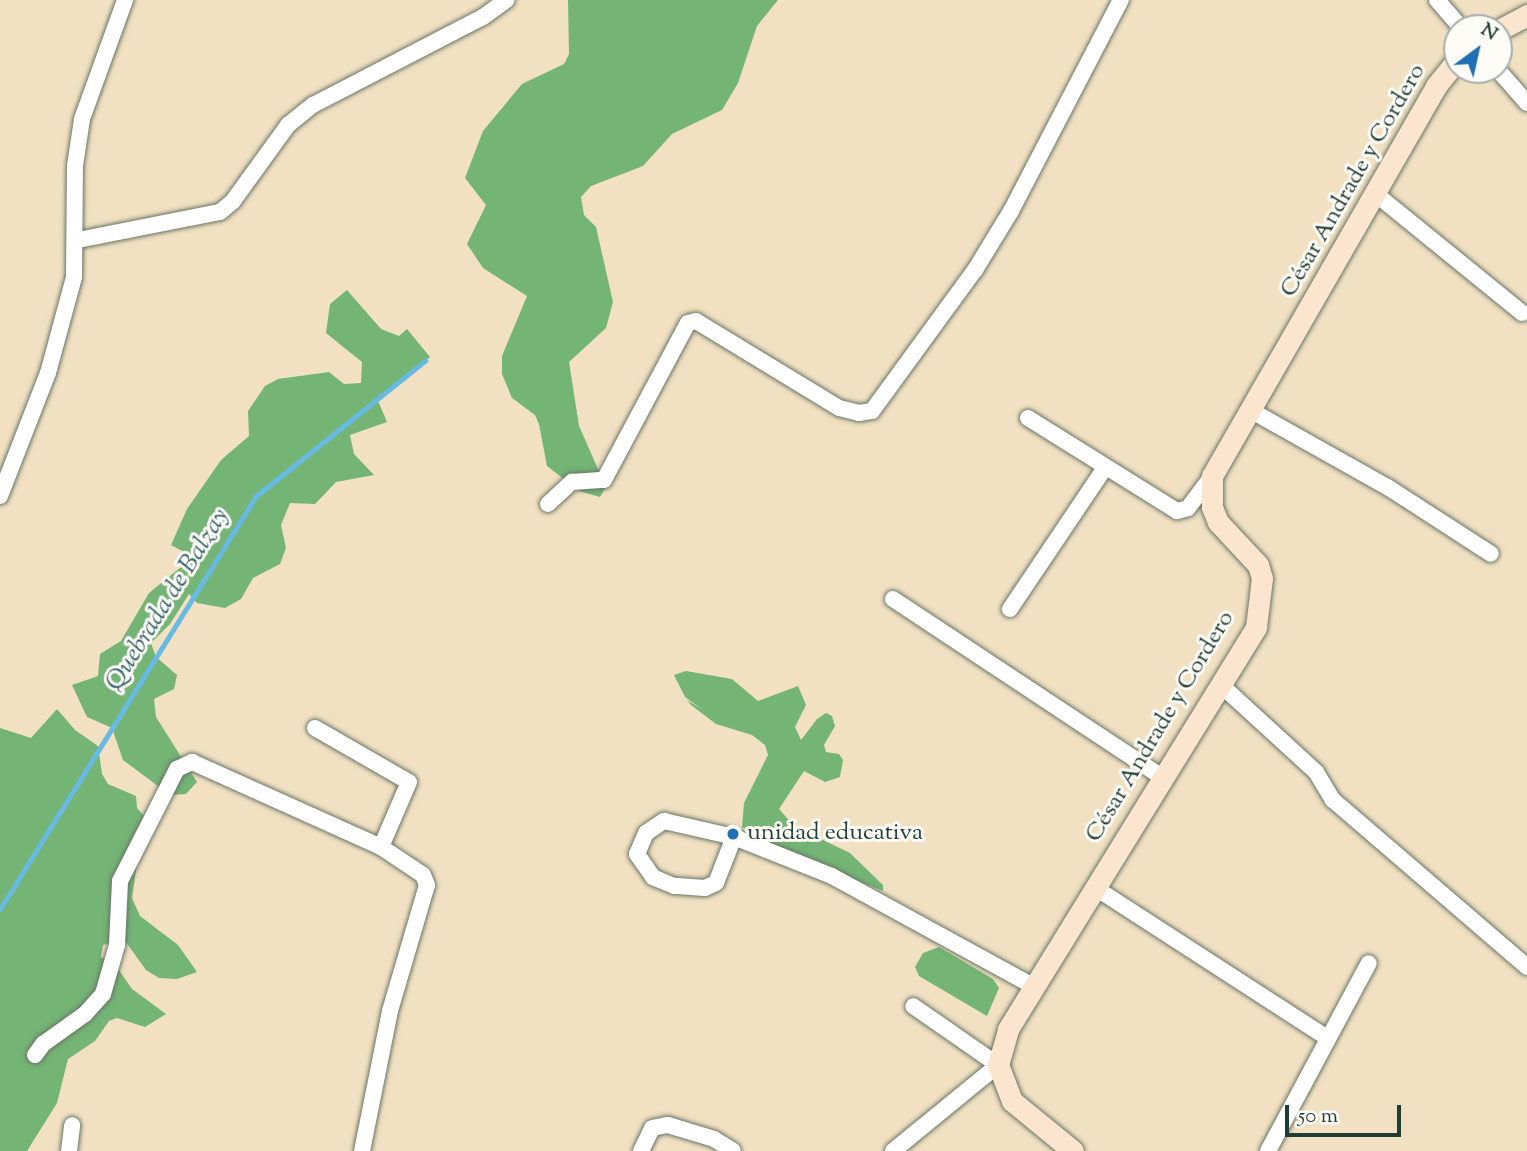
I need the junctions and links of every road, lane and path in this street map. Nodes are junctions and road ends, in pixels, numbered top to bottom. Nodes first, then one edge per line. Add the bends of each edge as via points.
1 (125, 0) edge
2 (506, 0) edge
3 (1121, 0) edge
4 (1437, 0) edge
5 (1449, 14) edge
6 (1443, 77) edge
7 (1510, 84) edge
8 (1527, 103) edge
9 (1377, 195) junction
10 (78, 240) junction
11 (1522, 313) dead end
12 (1250, 410) junction
13 (1028, 418) dead end
14 (1104, 469) junction
15 (5, 475) edge
16 (1212, 475) junction
17 (0, 496) edge
18 (548, 504) dead end
19 (1491, 555) dead end
20 (893, 598) dead end
21 (1010, 609) dead end
22 (1221, 685) junction
23 (315, 728) dead end
24 (1163, 778) junction
25 (734, 837) junction
26 (381, 847) junction
27 (1094, 887) junction
28 (1369, 963) dead end
29 (1527, 967) edge
30 (1033, 986) junction
31 (913, 1006) dead end
32 (1326, 1038) junction
33 (36, 1055) dead end
34 (998, 1065) junction
35 (72, 1125) dead end
36 (69, 1151) edge
37 (362, 1151) edge
38 (641, 1151) edge
39 (733, 1151) edge
40 (893, 1151) edge
41 (1073, 1151) edge
42 (1268, 1151) edge

1 - 10 street via 82,119 75,166
2 - 10 street via 483,17 313,105 288,125 220,212
3 - 18 street via 975,270 872,411 839,408 696,321 688,323 604,480 572,482
4 - 5 street
6 - 9 street, César Andrade y Cordero
7 - 8 street
9 - 11 street
9 - 12 street, César Andrade y Cordero
10 - 15 street via 74,277 48,373
12 - 16 street, César Andrade y Cordero
12 - 19 street via 1389,488
13 - 14 street
14 - 16 street via 1177,511 1188,508
14 - 21 street
15 - 17 street
16 - 22 street, César Andrade y Cordero via 1212,507 1218,523 1258,565 1263,590 1256,626
20 - 24 street
22 - 24 street, César Andrade y Cordero
22 - 29 street via 1316,772 1333,800
23 - 26 street via 409,782
24 - 27 street, César Andrade y Cordero
25 - 25 street via 664,821 646,833 637,854 653,877 674,886 705,888 716,883
25 - 30 street via 832,876
26 - 33 street via 192,762 181,764 120,881 117,945 103,994
26 - 37 street via 424,875 427,885 393,999
27 - 30 street, César Andrade y Cordero
27 - 32 street
28 - 32 street
30 - 34 street, César Andrade y Cordero via 1008,1029
31 - 34 street
32 - 42 street
34 - 40 street
34 - 41 street via 1012,1101
35 - 36 street
38 - 39 street via 652,1128 668,1125 714,1139

